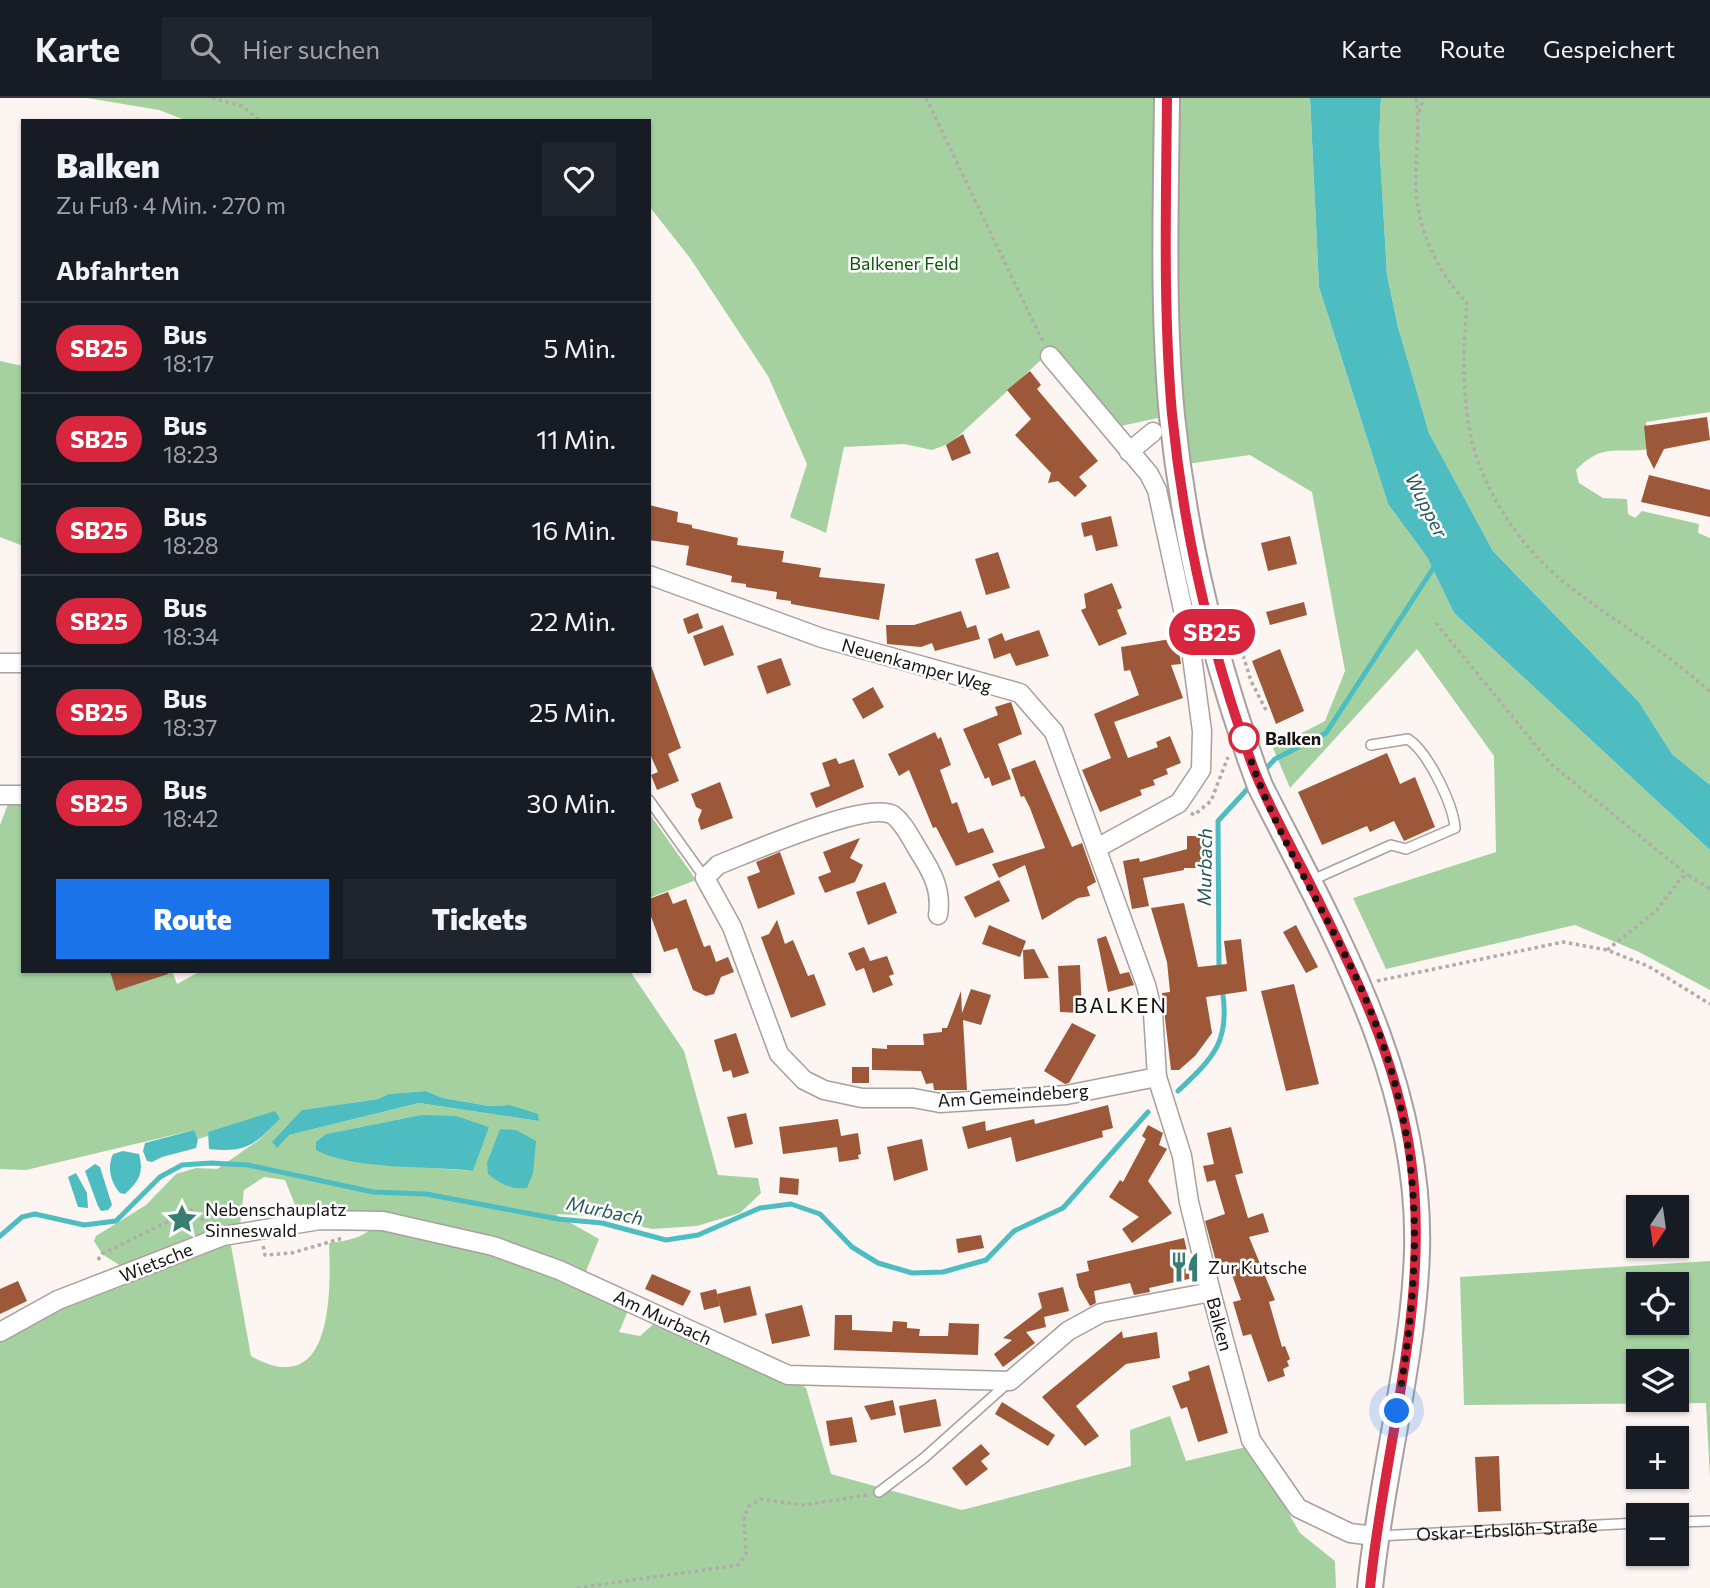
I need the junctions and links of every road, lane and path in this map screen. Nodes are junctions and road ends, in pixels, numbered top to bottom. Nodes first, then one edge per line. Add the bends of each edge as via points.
1 (212, 98) edge
2 (926, 98) edge
3 (1167, 98) edge
4 (1416, 98) edge
5 (1424, 98) edge
6 (1418, 114) junction
7 (258, 119) edge
8 (1050, 356) joint
9 (1153, 432) dead end
10 (1129, 452) junction
11 (651, 576) edge
12 (1436, 623) dead end
13 (1239, 642) dead end
14 (0, 663) edge
15 (21, 663) edge
16 (1710, 692) edge
17 (1267, 712) dead end
18 (1371, 745) dead end
19 (0, 795) edge
20 (21, 795) edge
21 (651, 803) edge
22 (1097, 848) junction
23 (1689, 876) junction
24 (705, 877) junction
25 (1309, 882) junction
26 (1710, 889) edge
27 (938, 915) dead end
28 (1607, 950) junction
29 (1376, 981) dead end
30 (1710, 1004) edge
31 (1157, 1077) junction
32 (320, 1220) joint
33 (223, 1236) junction
34 (98, 1260) dead end
35 (1211, 1292) junction
36 (0, 1332) edge
37 (1010, 1381) junction
38 (879, 1492) joint
39 (1710, 1521) edge
40 (1689, 1522) edge
41 (1626, 1524) edge
42 (1376, 1536) junction
43 (577, 1588) edge
44 (1370, 1588) edge

1 - 7 path via 242,106
2 - 8 path
3 - 25 main road via 1169,358 1180,476 1215,648 1260,786
4 - 6 path
5 - 6 path
6 - 16 path via 1416,192 1431,251 1450,286 1467,303 1467,400 1475,452 1489,483 1509,522 1563,582 1679,663
8 - 10 street
9 - 10 street
10 - 22 street via 1157,490 1181,597 1202,731 1200,770 1179,803
11 - 22 street, Neuenkamper Weg via 822,638 1020,693 1054,732
12 - 23 path via 1551,764
13 - 17 path
14 - 15 street
18 - 25 lane via 1408,740 1421,747 1454,815 1455,828 1406,849 1391,845
19 - 20 street
21 - 24 lane, Am Gemeindeberg
22 - 31 street, Balken via 1146,985 1153,1013
23 - 26 path
23 - 28 path via 1682,877 1656,911
24 - 27 street via 718,865 849,816 877,811 894,816 923,859 941,895
24 - 31 street, Am Gemeindeberg via 732,927 779,1054 804,1080 824,1090 862,1098 940,1103 1066,1095
25 - 42 main road via 1354,972 1389,1060 1415,1188 1417,1251 1412,1312
28 - 29 path via 1563,942
28 - 30 path via 1648,966
31 - 35 street, Balken via 1182,1156
32 - 33 street, Wietsche
32 - 37 street, Am Murbach via 383,1222 493,1246 559,1270 788,1375
33 - 34 path via 191,1210
33 - 36 street, Wietsche via 58,1300
35 - 37 street via 1101,1313 1068,1331
35 - 42 street, Balken via 1251,1440 1298,1508 1350,1533
37 - 38 lane via 925,1458
38 - 43 path via 804,1505 761,1499 749,1506 744,1517 746,1554 738,1565
39 - 40 lane
41 - 42 lane, Oskar-Erbslöh-Straße
42 - 44 main road

